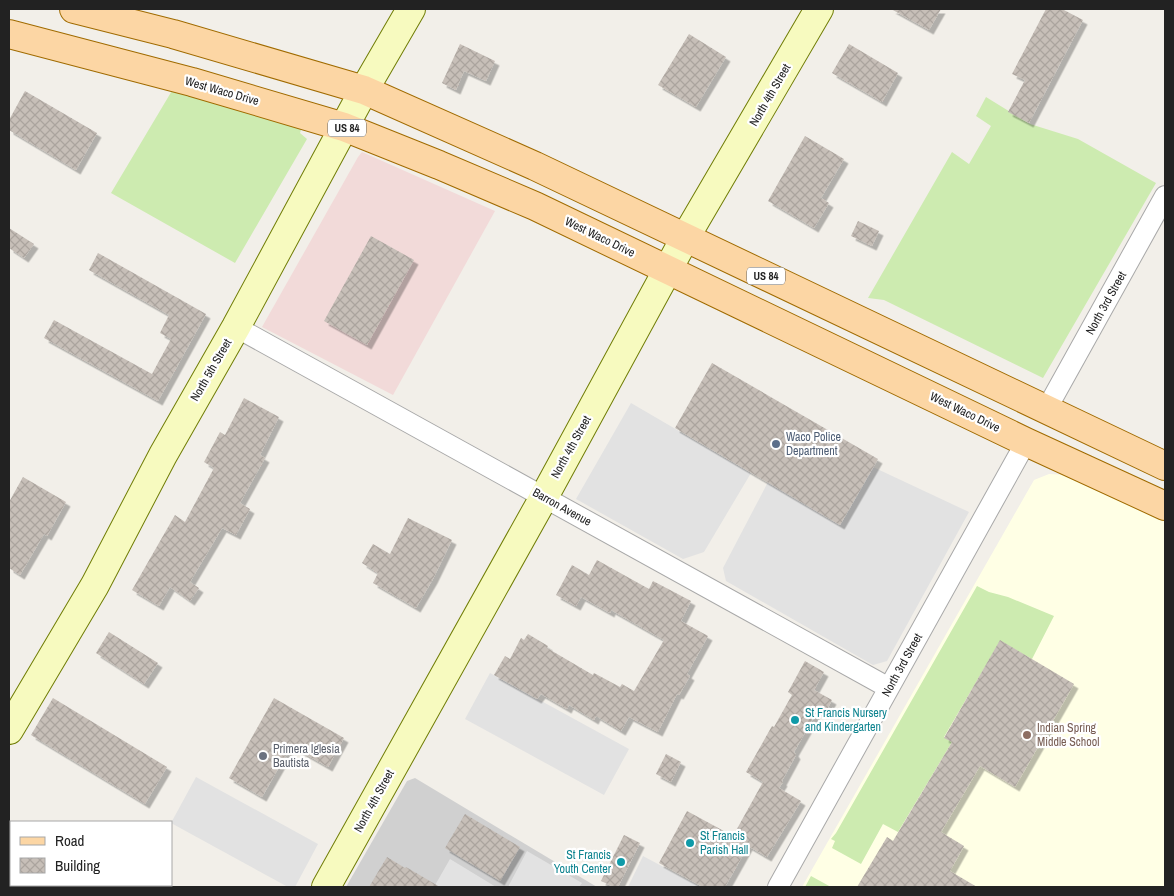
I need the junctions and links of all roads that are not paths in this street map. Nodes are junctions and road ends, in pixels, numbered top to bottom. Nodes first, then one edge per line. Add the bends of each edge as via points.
1 (74, 9) edge
2 (411, 9) edge
3 (819, 9) edge
4 (9, 34) edge
5 (364, 90) junction
6 (344, 126) junction
7 (1165, 196) edge
8 (685, 238) junction
9 (668, 270) junction
10 (236, 327) junction
11 (1046, 410) junction
12 (1026, 442) junction
13 (1165, 466) edge
14 (544, 497) junction
15 (1165, 506) edge
16 (889, 688) junction
17 (9, 730) edge
18 (326, 887) edge
19 (778, 887) edge

1 - 5 main road, US 84 via 173,34
2 - 5 street, North 5th Street
3 - 8 street, North 4th Street
4 - 6 main road, West Waco Drive / US 84
5 - 6 street, North 5th Street
5 - 8 main road, US 84 via 518,158
6 - 9 main road, West Waco Drive / US 84 via 535,206
6 - 10 street, North 5th Street
7 - 11 street, North 3rd Street
8 - 9 street, North 4th Street
8 - 11 main road, US 84
9 - 12 main road, West Waco Drive / US 84
9 - 14 street, North 4th Street
10 - 14 street, Barron Avenue
10 - 17 street, North 5th Street via 163,455 95,585
11 - 13 main road, US 84
12 - 15 main road, West Waco Drive / US 84
12 - 16 street, North 3rd Street
14 - 16 street, Barron Avenue
14 - 18 street, North 4th Street
16 - 19 street, North 3rd Street

